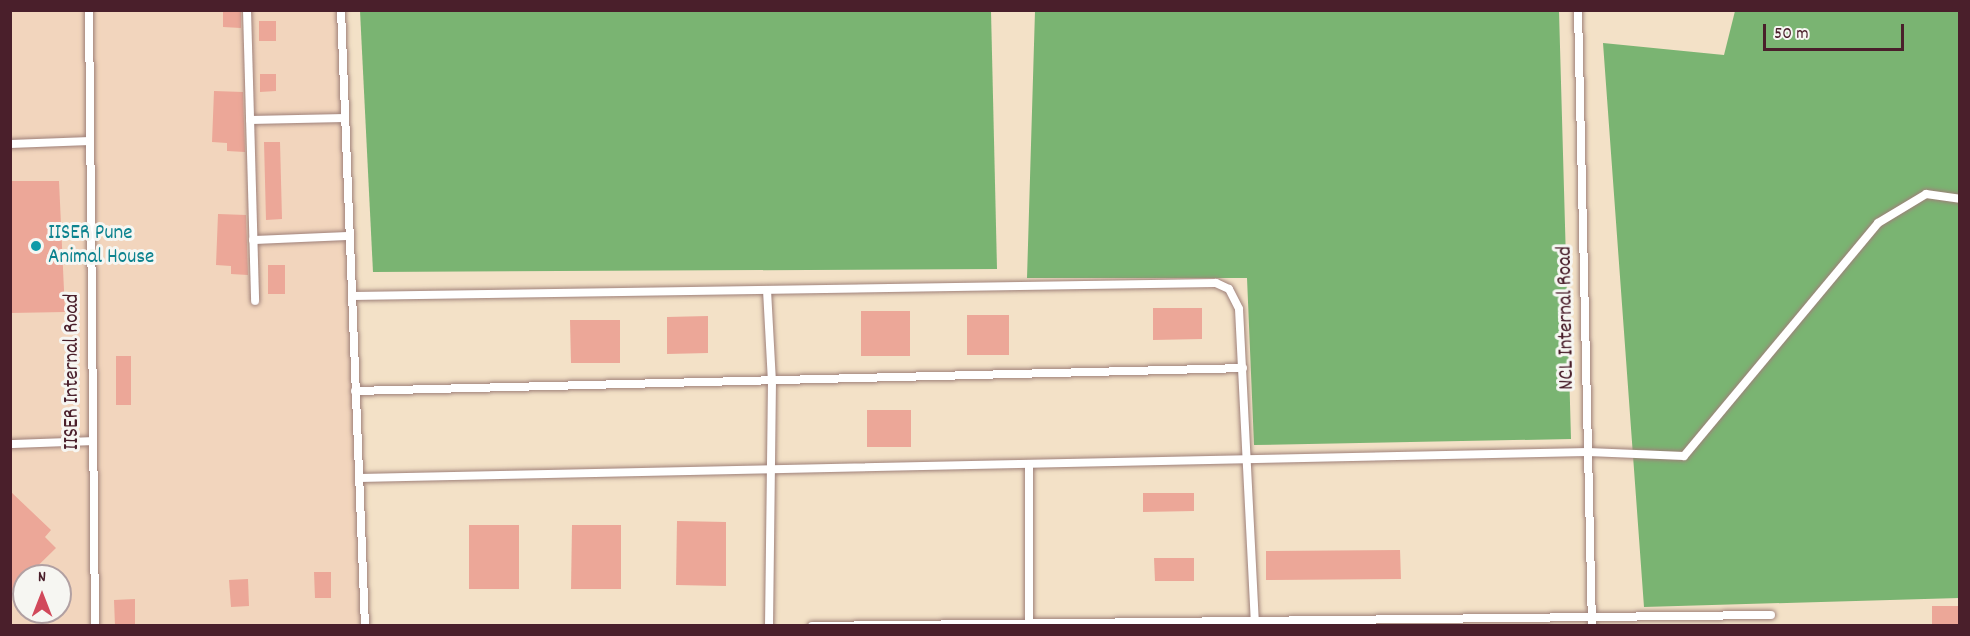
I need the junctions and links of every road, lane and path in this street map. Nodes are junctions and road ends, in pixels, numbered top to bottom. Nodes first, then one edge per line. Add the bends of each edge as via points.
1 (89, 10) edge
2 (247, 10) edge
3 (340, 10) edge
4 (1578, 10) edge
5 (345, 118) junction
6 (250, 120) junction
7 (90, 141) junction
8 (10, 144) edge
9 (1959, 199) edge
10 (350, 236) junction
11 (253, 240) junction
12 (767, 290) junction
13 (352, 296) junction
14 (255, 301) dead end
15 (1243, 368) junction
16 (772, 381) junction
17 (356, 392) junction
18 (91, 441) junction
19 (10, 444) edge
20 (1588, 452) junction
21 (1250, 459) junction
22 (1029, 464) junction
23 (772, 469) junction
24 (359, 478) junction
25 (1592, 615) junction
26 (1771, 615) dead end
27 (1255, 620) junction
28 (1029, 623) junction
29 (831, 625) edge
30 (95, 626) edge
31 (365, 626) edge
32 (769, 626) edge
33 (812, 626) edge
34 (1592, 626) edge

1 - 7 lane, IISER Internal Road
2 - 6 lane
3 - 5 lane
4 - 20 lane, NCL Internal Road
5 - 6 lane
5 - 10 lane
6 - 11 lane
7 - 8 lane
7 - 18 lane, IISER Internal Road
9 - 20 lane via 1926,194 1878,223 1684,456
10 - 11 lane
10 - 13 lane
11 - 14 lane
12 - 13 lane
12 - 15 lane via 1216,283 1229,289 1239,309
12 - 16 lane
13 - 17 lane
15 - 16 lane
15 - 21 lane
16 - 17 lane
16 - 23 lane
17 - 24 lane
18 - 19 lane
18 - 30 lane, IISER Internal Road
20 - 21 lane
20 - 25 lane, NCL Internal Road
21 - 22 lane
21 - 27 lane
22 - 23 lane
22 - 28 lane
23 - 24 lane
23 - 32 lane
24 - 31 lane
25 - 26 lane
25 - 27 lane
25 - 34 lane, NCL Internal Road
27 - 28 lane
28 - 29 lane
29 - 33 lane

